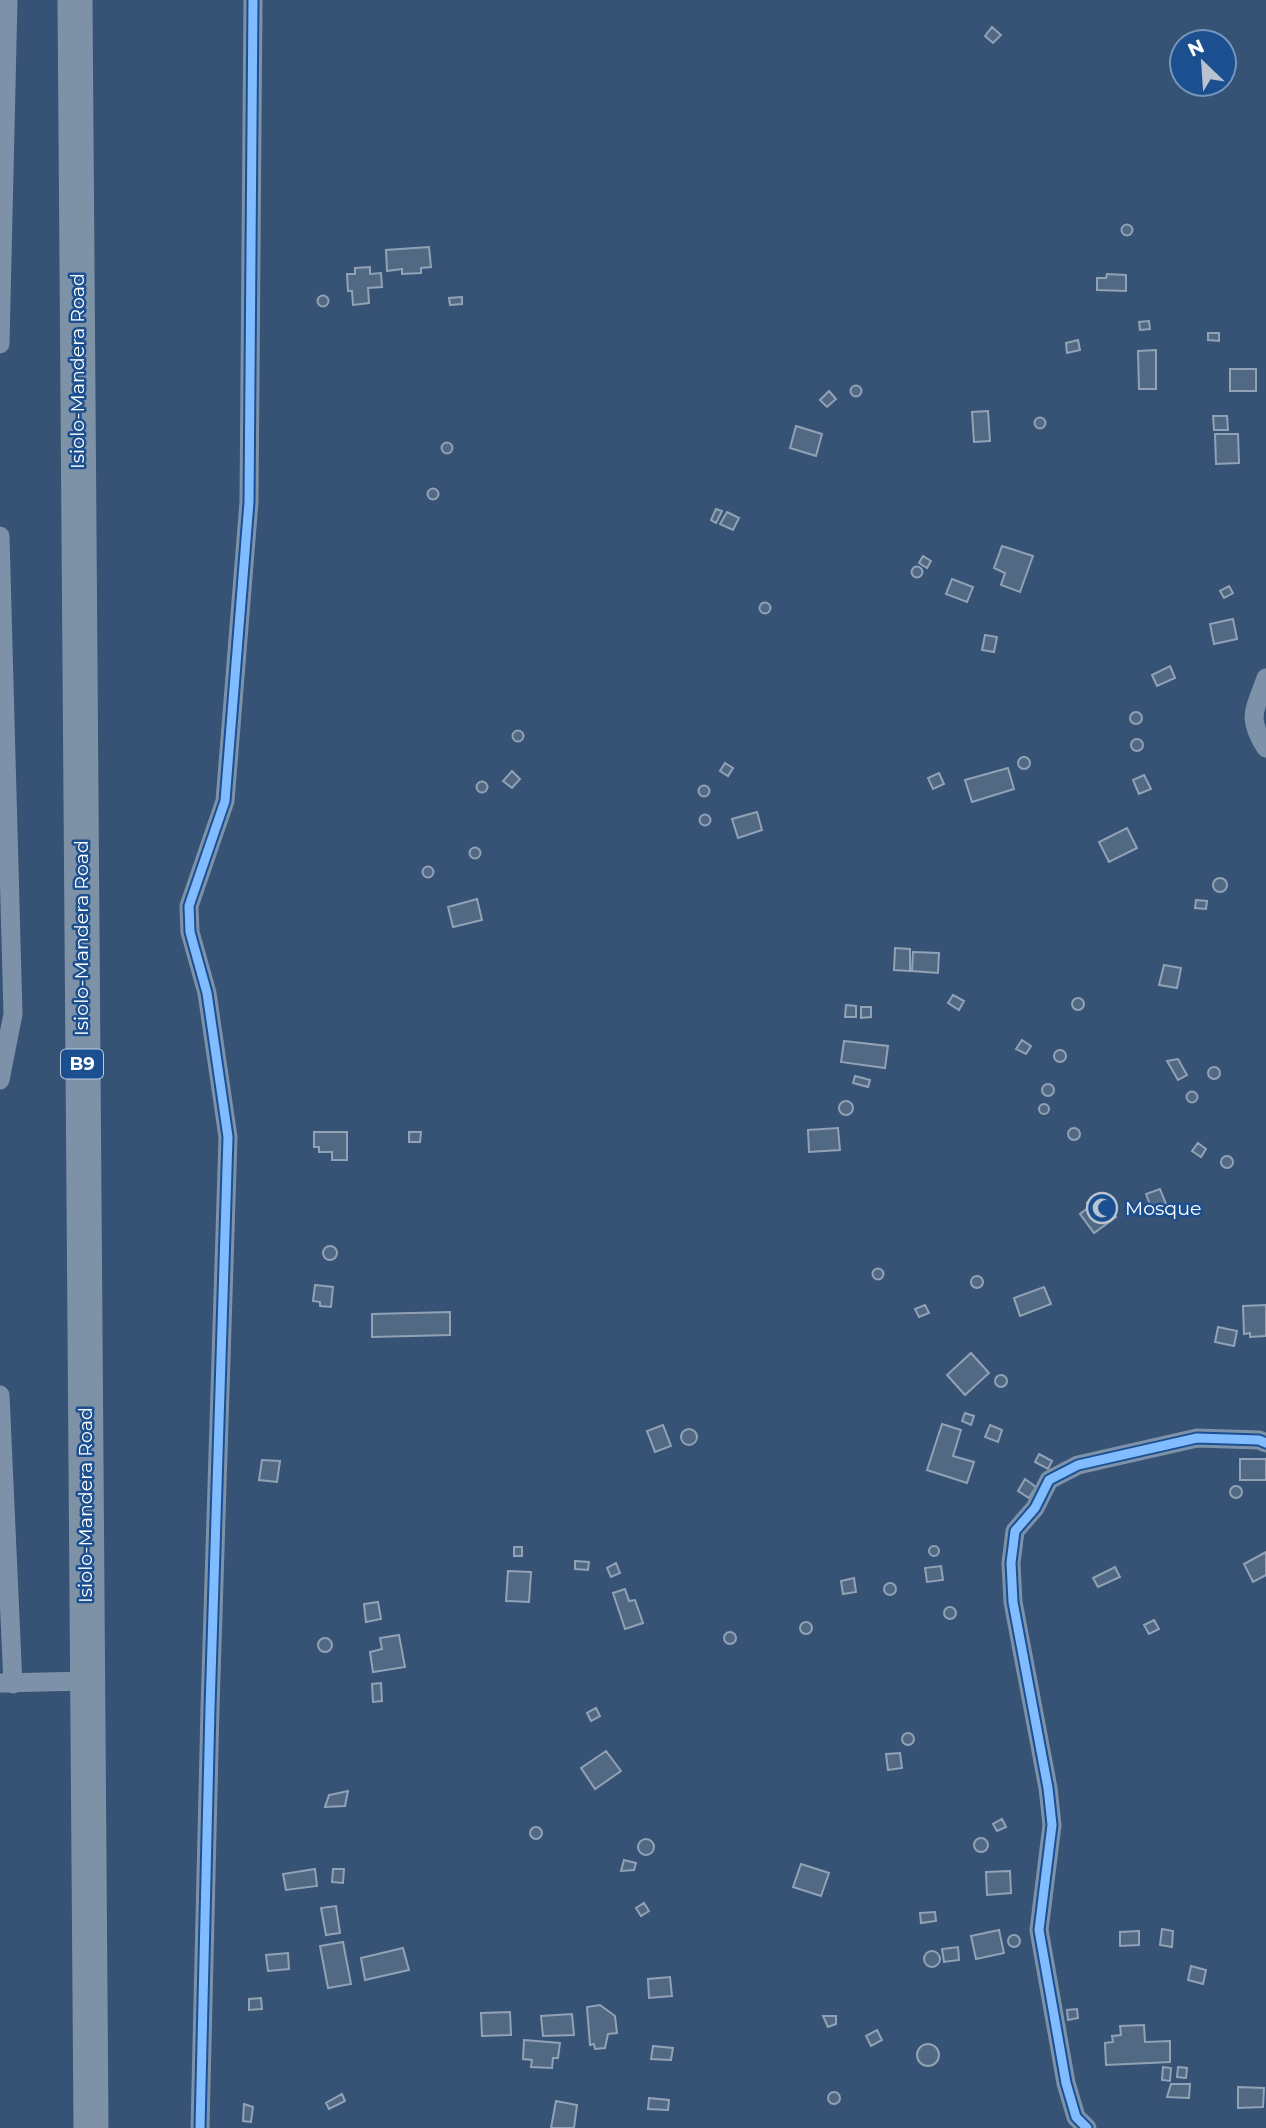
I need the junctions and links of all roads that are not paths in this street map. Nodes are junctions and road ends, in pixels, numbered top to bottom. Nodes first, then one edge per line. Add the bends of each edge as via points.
1 (8, 0) edge
2 (75, 0) edge
3 (253, 0) edge
4 (0, 344) edge
5 (0, 536) edge
6 (1266, 678) edge
7 (1266, 748) edge
8 (0, 1080) edge
9 (0, 1395) edge
10 (1266, 1443) edge
11 (86, 1681) junction
12 (7, 1684) edge
13 (91, 2128) edge
14 (200, 2128) edge
15 (1087, 2128) edge

1 - 4 street
2 - 11 highway, Isiolo-Mandera Road / B9
3 - 14 street via 249,502 225,801 188,919 207,993 228,1137
5 - 8 street via 13,1014
6 - 7 street via 1252,718
9 - 12 street
10 - 15 street via 1197,1438 1078,1465 1049,1480 1035,1508 1015,1531 1013,1602 1052,1825 1039,1930 1066,2083 1076,2118
11 - 12 street
11 - 13 highway, Isiolo-Mandera Road / B9

